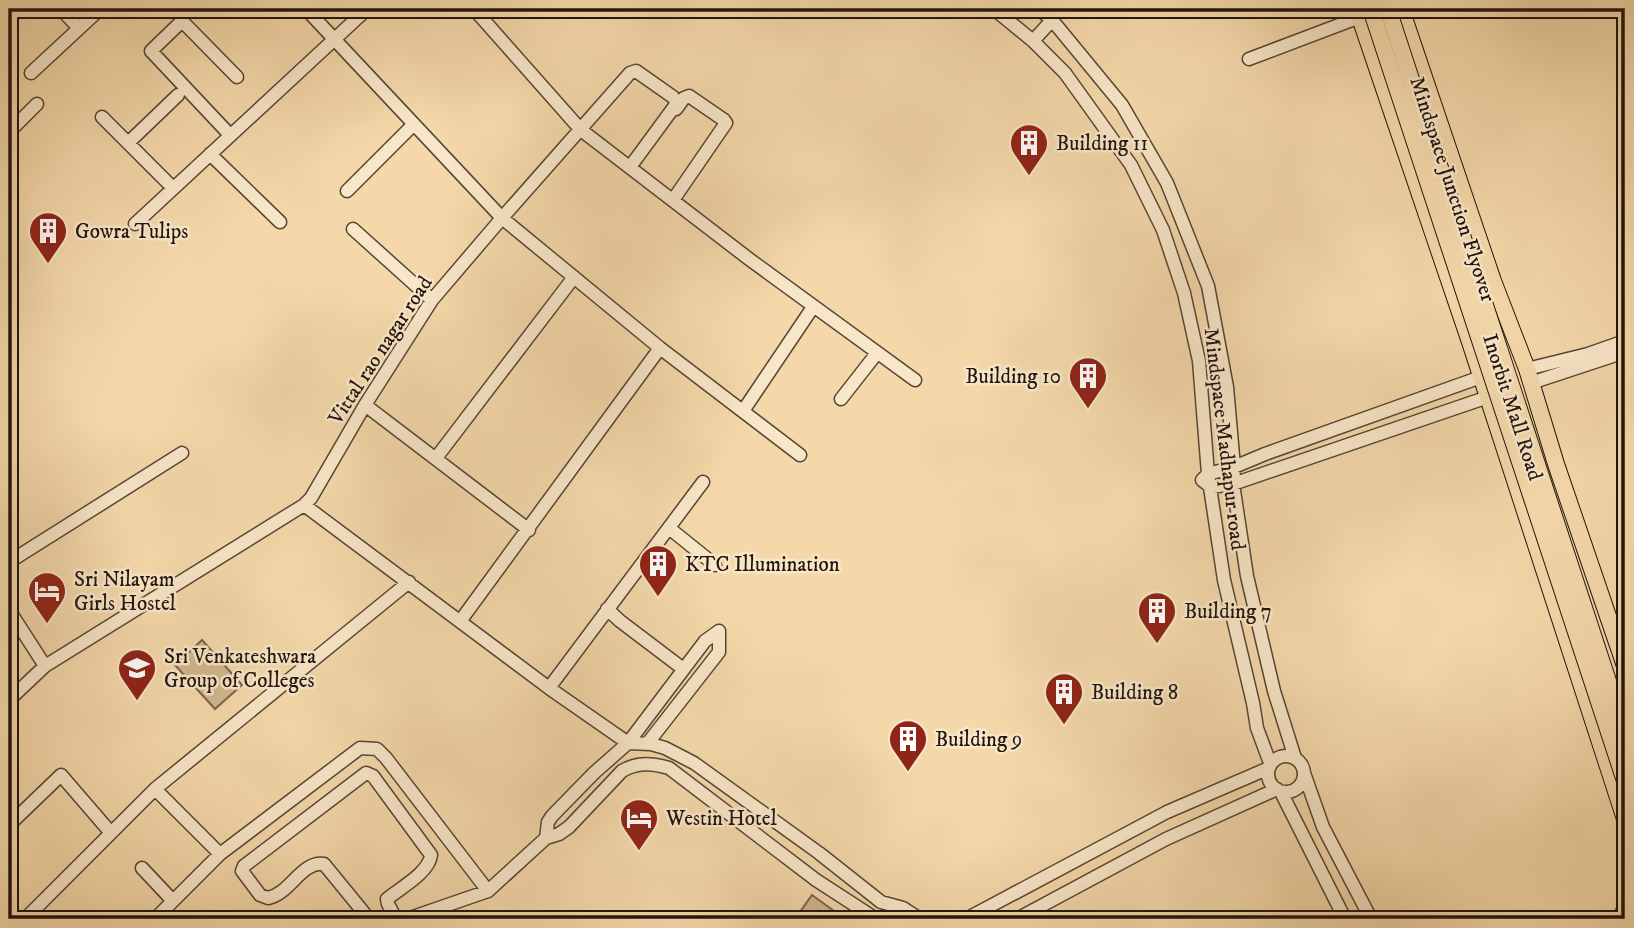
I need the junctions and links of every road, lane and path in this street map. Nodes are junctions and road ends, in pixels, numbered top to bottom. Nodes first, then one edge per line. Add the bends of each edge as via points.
1 (61, 9) edge
2 (100, 9) edge
3 (306, 9) edge
4 (367, 9) edge
5 (474, 9) edge
6 (995, 9) edge
7 (1039, 9) edge
8 (1388, 9) edge
9 (1401, 9) edge
10 (1362, 11) edge
11 (1052, 20) junction
12 (79, 28) junction
13 (333, 39) junction
14 (1033, 41) junction
15 (1249, 58) dead end
16 (31, 73) dead end
17 (237, 77) dead end
18 (178, 95) dead end
19 (37, 104) dead end
20 (1433, 106) junction
21 (102, 117) dead end
22 (1394, 119) junction
23 (414, 124) junction
24 (582, 130) junction
25 (9, 132) edge
26 (230, 135) junction
27 (128, 143) junction
28 (210, 154) junction
29 (632, 168) junction
30 (173, 188) junction
31 (347, 191) dead end
32 (673, 200) junction
33 (502, 218) junction
34 (280, 222) dead end
35 (135, 224) dead end
36 (353, 229) dead end
37 (574, 276) junction
38 (432, 300) junction
39 (813, 307) junction
40 (1625, 341) edge
41 (660, 348) junction
42 (1625, 352) edge
43 (877, 353) junction
44 (1529, 376) junction
45 (1481, 377) junction
46 (915, 380) dead end
47 (1488, 397) junction
48 (841, 399) dead end
49 (365, 405) junction
50 (743, 411) junction
51 (182, 453) dead end
52 (800, 455) dead end
53 (436, 458) junction
54 (1234, 467) junction
55 (1210, 480) junction
56 (704, 482) dead end
57 (1233, 484) junction
58 (304, 505) junction
59 (668, 528) junction
60 (529, 530) junction
61 (9, 562) edge
62 (715, 565) dead end
63 (1594, 576) junction
64 (409, 582) junction
65 (1549, 588) junction
66 (607, 609) junction
67 (9, 610) edge
68 (461, 621) junction
69 (45, 666) junction
70 (1625, 666) edge
71 (682, 668) junction
72 (548, 688) junction
73 (9, 700) edge
74 (1625, 733) edge
75 (628, 743) junction
76 (647, 744) junction
77 (1296, 758) junction
78 (1270, 766) junction
79 (1304, 773) junction
80 (1625, 781) edge
81 (155, 789) junction
82 (1279, 790) junction
83 (1625, 818) edge
84 (9, 825) edge
85 (111, 833) junction
86 (546, 838) junction
87 (220, 854) junction
88 (142, 868) dead end
89 (488, 891) junction
90 (173, 901) junction
91 (388, 904) junction
92 (1625, 910) edge
93 (367, 917) edge
94 (25, 919) edge
95 (155, 919) edge
96 (396, 919) edge
97 (407, 919) edge
98 (876, 919) edge
99 (920, 919) edge
100 (966, 919) edge
101 (1017, 919) edge
102 (1345, 919) edge
103 (1371, 919) edge
104 (1620, 919) edge

1 - 12 street
2 - 12 street
3 - 13 street
4 - 13 street
5 - 24 street
6 - 14 street, Mindspace Madhapur road
7 - 11 street, Mindspace Madhapur road
8 - 74 main road, Mindspace Junction Flyover, bridge
9 - 20 main road, Inorbit Mall Road
10 - 15 street
10 - 22 main road, Inorbit Mall Road
10 - 80 main road, Mindspace Junction Flyover, bridge
11 - 14 street
11 - 54 street, Mindspace Madhapur road via 1122,105 1167,183 1208,286 1227,387
12 - 16 street
13 - 23 street
13 - 26 street
14 - 55 street, Mindspace Madhapur road via 1065,73 1131,165 1163,230 1184,293 1199,361
17 - 26 street via 183,21 151,51
18 - 27 street
19 - 25 street
20 - 22 main road
20 - 44 main road, Inorbit Mall Road
21 - 27 street
22 - 45 main road, Inorbit Mall Road
23 - 31 street
23 - 33 street
24 - 29 street
24 - 29 street, Vittal rao nagar road via 630,73 636,71 654,82 677,103
24 - 33 street, Vittal rao nagar road
26 - 28 street
27 - 30 street
28 - 30 street
28 - 34 street
29 - 32 street
29 - 32 street via 685,97 724,120
30 - 35 street
32 - 39 street
33 - 37 street
33 - 38 street, Vittal rao nagar road
36 - 38 street
37 - 41 street
37 - 53 street
38 - 49 street, Vittal rao nagar road
39 - 43 street
39 - 50 street
40 - 44 street
41 - 50 street
41 - 60 street
42 - 44 street
43 - 46 street
43 - 48 street
44 - 63 main road, Inorbit Mall Road
45 - 47 main road, Inorbit Mall Road
45 - 54 street
47 - 57 street
47 - 65 main road, Inorbit Mall Road
49 - 53 street
49 - 58 street, Vittal rao nagar road
50 - 52 street
51 - 61 street
53 - 60 street
54 - 55 street
54 - 57 street, Mindspace Madhapur road
55 - 57 street
55 - 78 street, Mindspace Madhapur road via 1229,603
56 - 59 street
57 - 77 street, Mindspace Madhapur road via 1247,576 1274,691
58 - 64 street
58 - 69 street
59 - 62 street
59 - 66 street
60 - 68 street
63 - 65 main road
63 - 70 main road, Inorbit Mall Road
64 - 68 street
64 - 81 street
65 - 83 main road, Inorbit Mall Road
66 - 71 street
66 - 72 street
67 - 69 street
68 - 72 street
69 - 73 street
71 - 75 street
71 - 76 street via 719,631 719,652
72 - 75 street
75 - 76 street
75 - 86 street via 552,816
76 - 99 street via 682,756 719,779 881,902
77 - 78 street via 1282,755
77 - 79 street
78 - 82 street via 1267,775
78 - 100 street via 1155,818
79 - 82 street via 1298,788
79 - 103 street via 1323,827
81 - 85 street
81 - 87 street
82 - 101 street via 1166,839
82 - 102 street
84 - 85 street via 61,775
85 - 94 street
86 - 89 street
86 - 98 street via 569,827 607,784 630,766 652,763 669,768 816,880
87 - 89 street via 360,748 367,748 386,758
87 - 90 street
88 - 90 street
89 - 97 street
90 - 95 street
91 - 93 street
91 - 93 street via 387,899 424,869 431,855 373,776 366,773 242,871 260,895 268,898 310,866 324,864
91 - 96 street
92 - 104 main road

